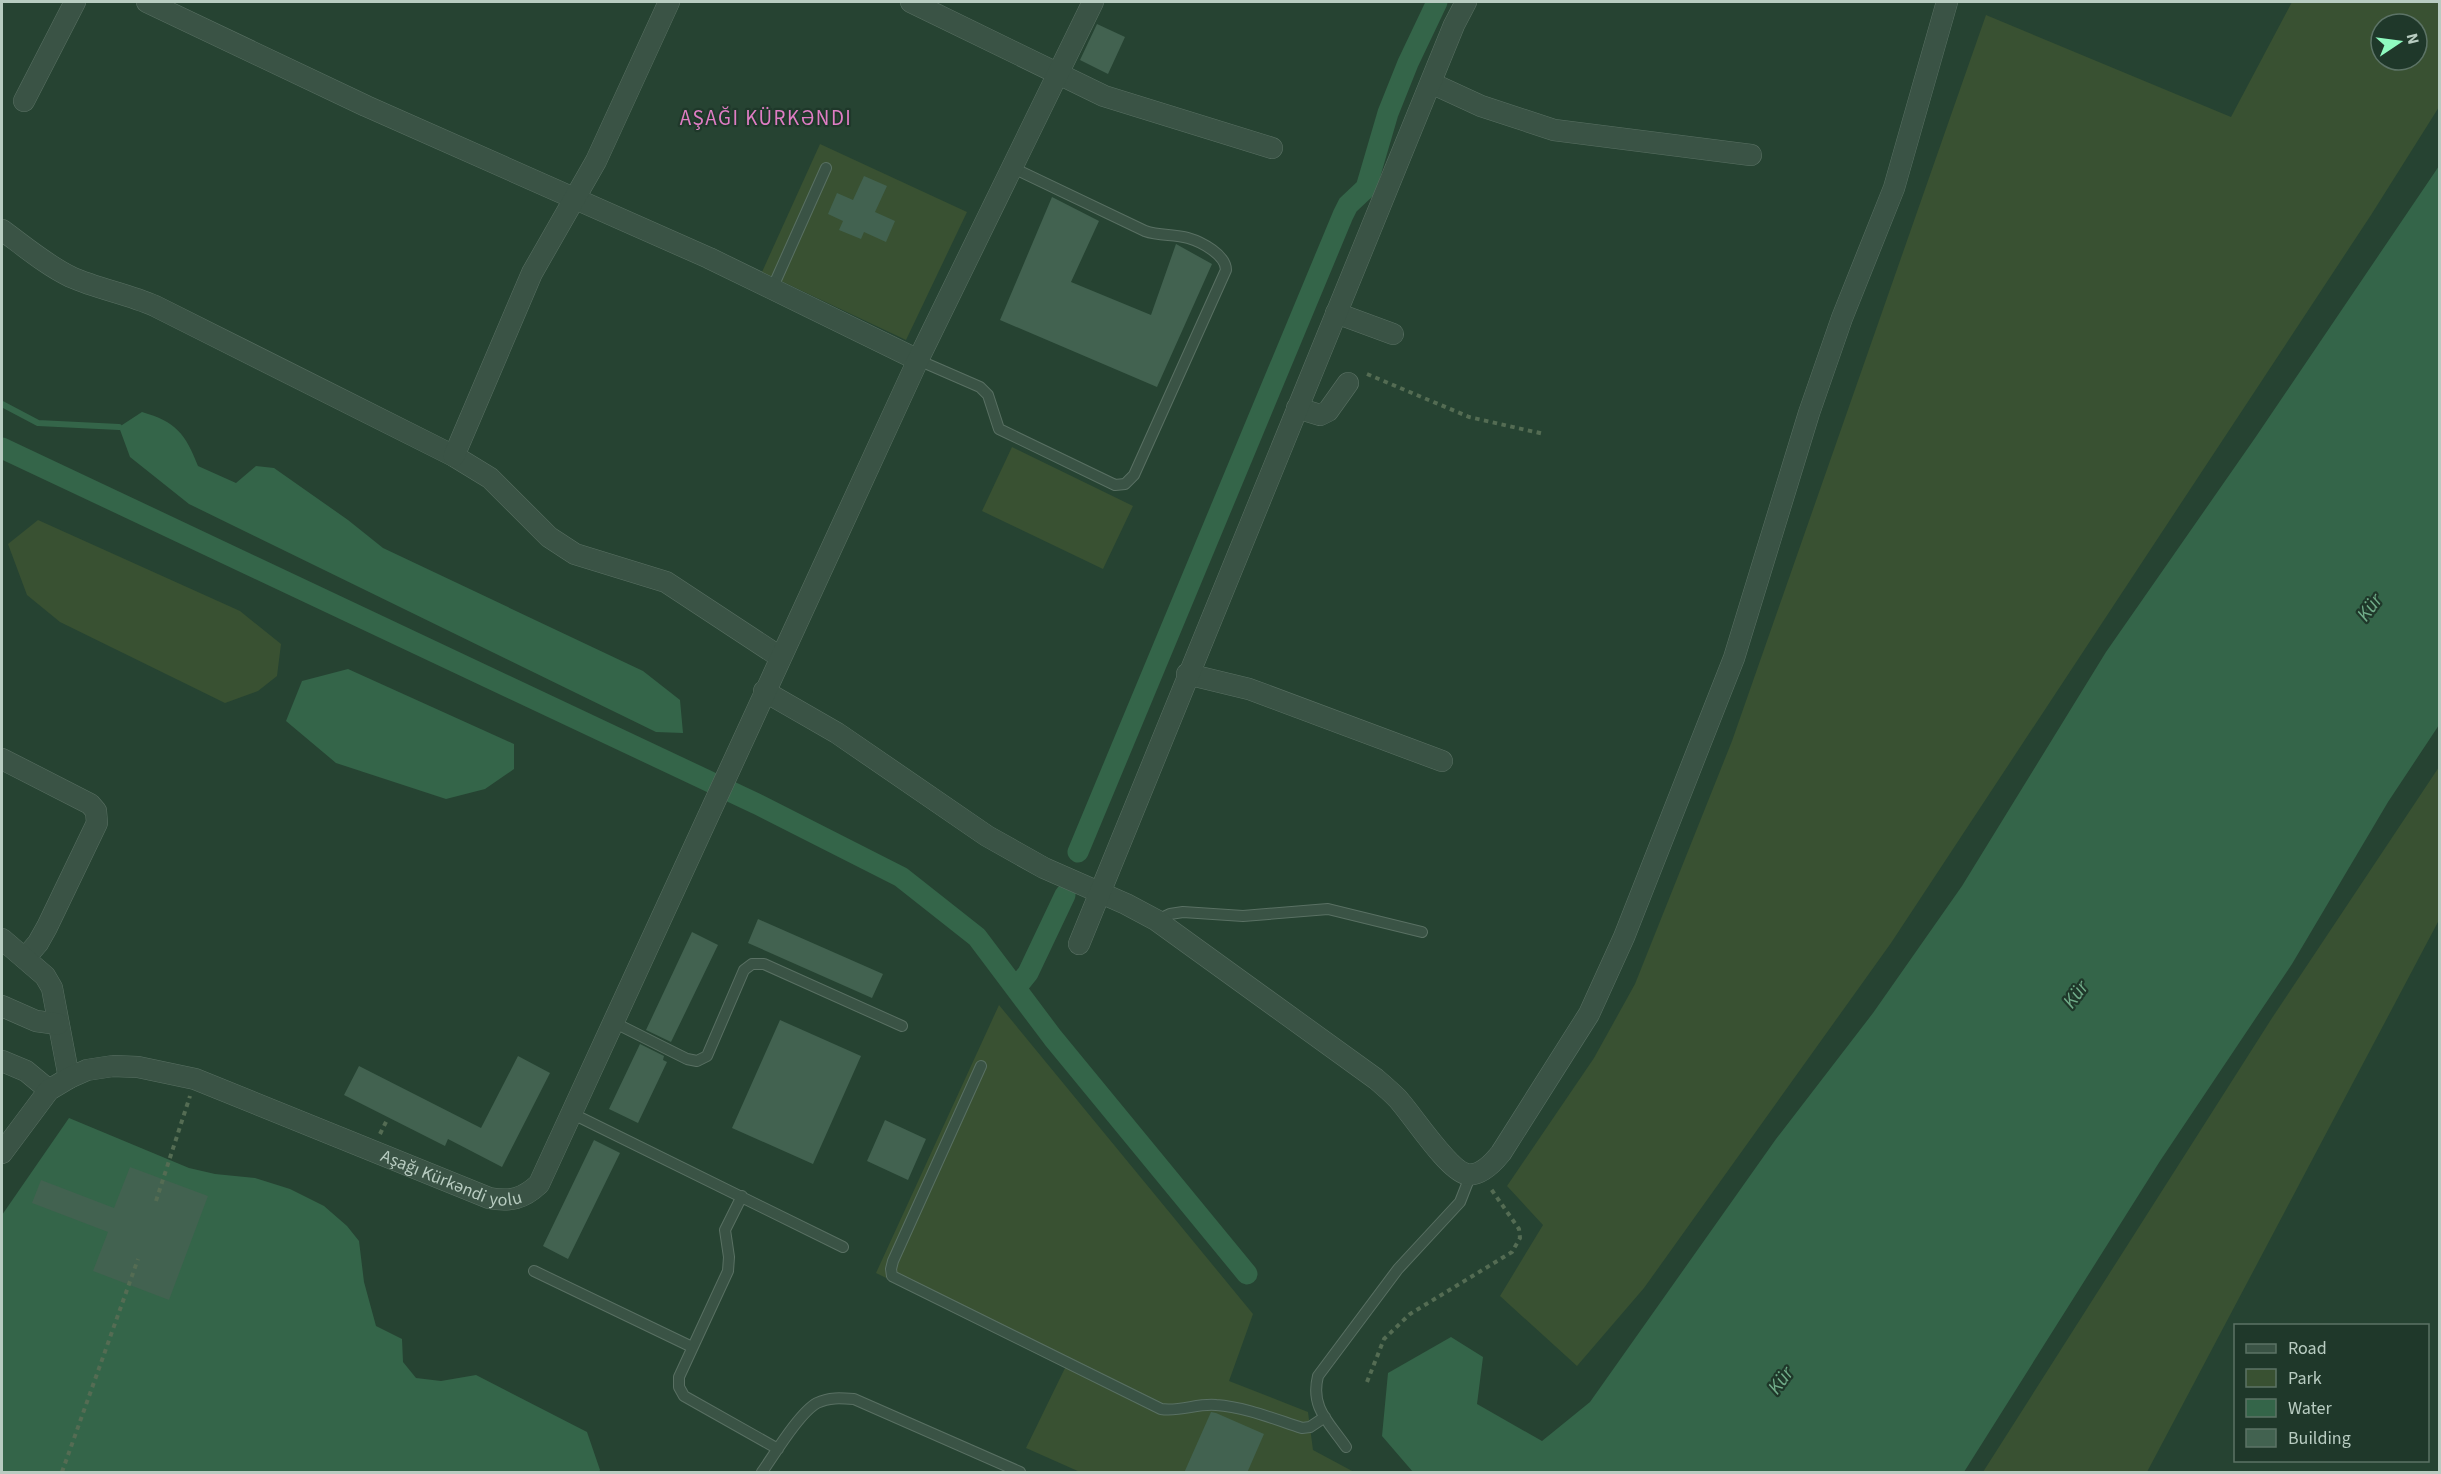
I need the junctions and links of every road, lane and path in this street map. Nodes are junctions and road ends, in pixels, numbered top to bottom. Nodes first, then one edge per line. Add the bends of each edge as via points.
1 (75, 2) edge
2 (147, 2) edge
3 (669, 2) edge
4 (911, 2) edge
5 (1093, 2) edge
6 (1466, 2) edge
7 (1947, 2) edge
8 (1056, 74) junction
9 (1431, 82) junction
10 (24, 101) dead end
11 (1272, 148) dead end
12 (1752, 155) dead end
13 (1011, 167) junction
14 (826, 168) dead end
15 (576, 198) junction
16 (2, 230) edge
17 (772, 289) junction
18 (1336, 313) junction
19 (1394, 334) dead end
20 (918, 360) junction
21 (1354, 377) joint
22 (1297, 408) junction
23 (1544, 434) dead end
24 (454, 456) junction
25 (780, 657) junction
26 (1187, 674) junction
27 (764, 691) junction
28 (2, 759) edge
29 (1442, 761) dead end
30 (1099, 893) junction
31 (1156, 921) junction
32 (1422, 932) dead end
33 (2, 939) edge
34 (1079, 944) dead end
35 (25, 958) junction
36 (2, 1006) edge
37 (613, 1022) junction
38 (58, 1024) junction
39 (902, 1026) dead end
40 (2, 1061) edge
41 (981, 1066) dead end
42 (69, 1078) junction
43 (195, 1079) junction
44 (49, 1090) junction
45 (571, 1113) junction
46 (2, 1153) edge
47 (1475, 1173) junction
48 (742, 1196) junction
49 (156, 1201) dead end
50 (843, 1247) dead end
51 (138, 1259) dead end
52 (534, 1271) dead end
53 (693, 1347) junction
54 (1367, 1382) dead end
55 (1325, 1417) junction
56 (1346, 1447) dead end
57 (778, 1449) junction
58 (62, 1473) edge
59 (762, 1473) edge
60 (1020, 1473) edge

1 - 10 street
2 - 15 street via 366,106
3 - 15 street
4 - 8 street
5 - 8 street, Aşağı Kürkəndi yolu
6 - 9 street
7 - 47 street via 1894,188 1809,413 1734,657 1624,937 1589,1014 1501,1154
8 - 11 street via 1104,96
8 - 13 street, Aşağı Kürkəndi yolu
9 - 12 street via 1481,106 1554,130
9 - 18 street
13 - 20 street, Aşağı Kürkəndi yolu
13 - 20 lane via 1145,231 1190,238 1223,257 1226,263 1134,476 1125,484 1103,481 999,429 988,395 980,387
14 - 17 lane
15 - 17 street
15 - 24 street via 532,273
16 - 24 street via 71,277 155,306
17 - 20 street
18 - 19 street
18 - 22 street
20 - 25 street, Aşağı Kürkəndi yolu
21 - 22 street via 1328,411 1320,415
21 - 23 path via 1468,417
22 - 26 street
24 - 25 street via 490,478 549,537 575,554 666,582
25 - 27 street, Aşağı Kürkəndi yolu
26 - 29 street via 1249,689
26 - 30 street
27 - 30 street via 837,733 987,836
27 - 37 street, Aşağı Kürkəndi yolu
28 - 35 street via 90,804 96,811 97,823 47,927
30 - 31 street
30 - 34 street
31 - 32 lane via 1183,912 1243,916 1328,909
31 - 47 street via 1376,1079 1444,1157 1465,1173
33 - 35 street
35 - 38 street via 52,988
36 - 38 street via 36,1021
37 - 39 lane via 697,1061 707,1056 744,970 752,964 764,964
37 - 45 street, Aşağı Kürkəndi yolu
38 - 42 street
40 - 44 street via 26,1071
41 - 55 lane via 893,1261 892,1276 1161,1409 1215,1404 1302,1428
42 - 43 street, Aşağı Kürkəndi yolu via 112,1066 162,1070
42 - 44 street, Aşağı Kürkəndi yolu
43 - 45 street, Aşağı Kürkəndi yolu via 504,1201 517,1199 538,1184
43 - 49 path
44 - 46 street, Aşağı Kürkəndi yolu
45 - 48 lane
47 - 54 path via 1519,1229 1520,1238 1512,1252 1410,1314 1384,1340
47 - 55 lane via 1460,1202 1398,1269 1318,1376 1314,1392
48 - 50 lane
48 - 53 lane via 725,1230 728,1271
51 - 58 path
52 - 53 lane
53 - 57 lane via 679,1377 684,1396
55 - 56 lane
57 - 59 lane
57 - 60 lane via 816,1403 854,1399

